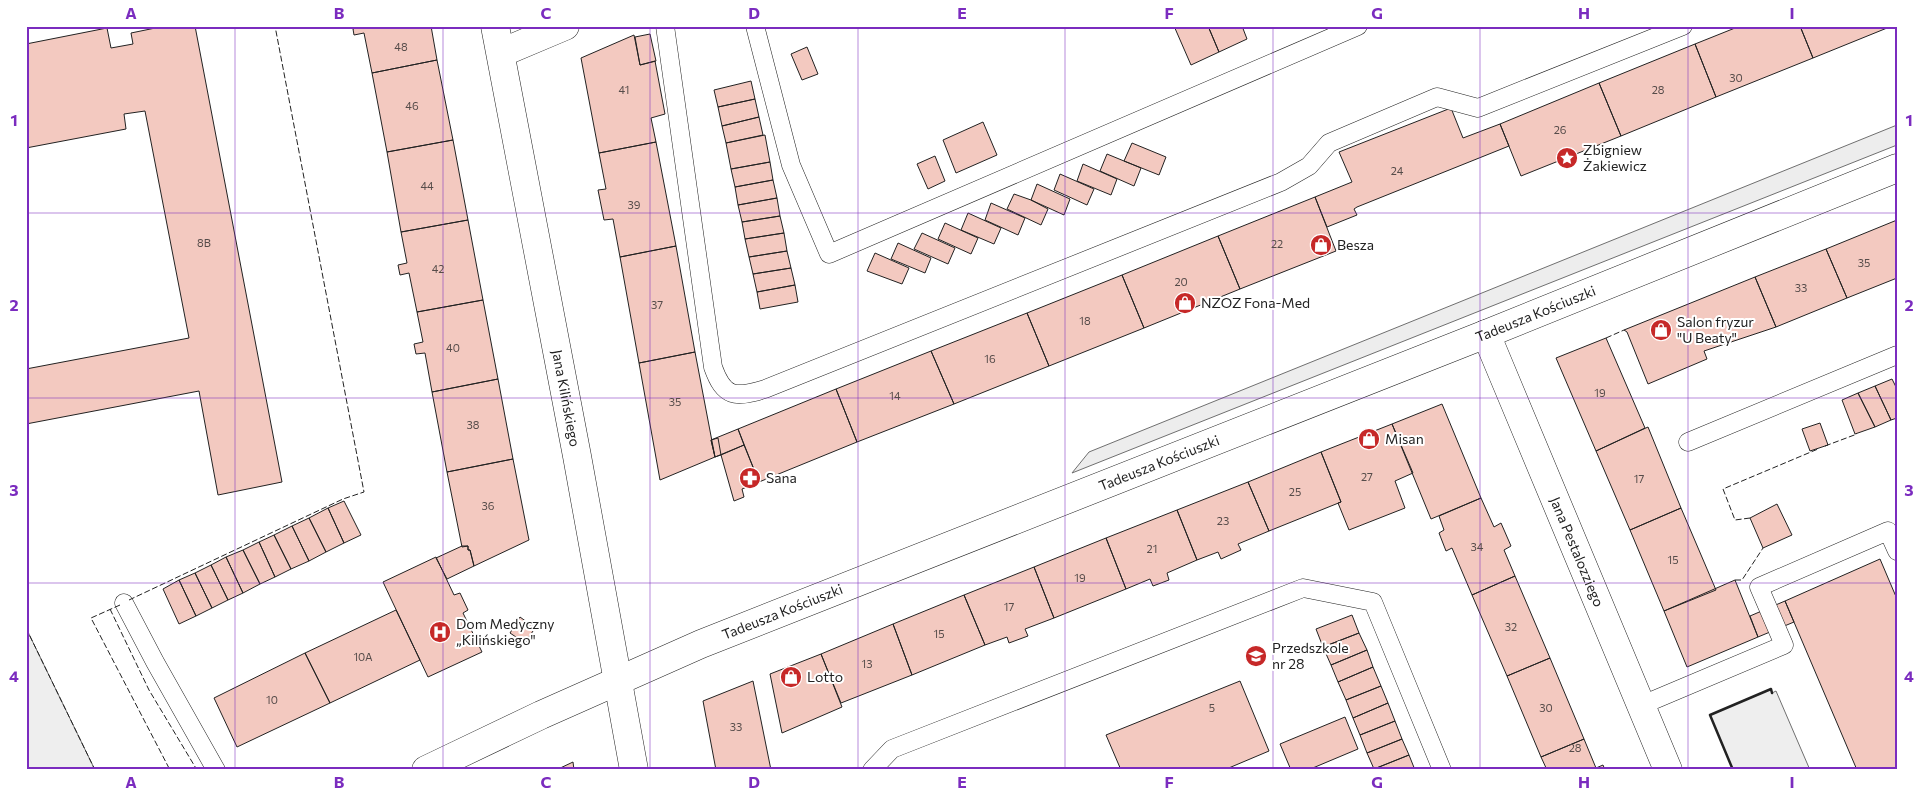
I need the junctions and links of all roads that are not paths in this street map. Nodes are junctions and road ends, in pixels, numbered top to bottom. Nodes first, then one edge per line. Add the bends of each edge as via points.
1 (496, 26) edge
2 (565, 26) edge
3 (665, 26) edge
4 (755, 26) edge
5 (1358, 26) edge
6 (1684, 26) edge
7 (501, 53) junction
8 (1897, 168) edge
9 (1486, 334) junction
10 (1897, 356) edge
11 (1688, 442) dead end
12 (1897, 551) edge
13 (124, 603) dead end
14 (617, 680) junction
15 (1642, 705) junction
16 (216, 770) edge
17 (426, 770) edge
18 (634, 770) edge
19 (872, 770) edge
20 (1442, 770) edge
21 (1668, 770) edge

1 - 7 street, Jana Kilińskiego
2 - 7 street
3 - 6 lane via 712,360 725,391 735,395 764,389 1281,182 1309,166 1329,143 1437,97 1478,108
4 - 5 lane via 791,166 829,254
7 - 14 street, Jana Kilińskiego
8 - 9 street, Tadeusza Kościuszki
9 - 14 street, Tadeusza Kościuszki
9 - 15 street, Jana Pestalozziego
10 - 11 lane
12 - 15 lane via 1888,531 1759,587 1784,644
13 - 16 lane
14 - 17 street, Tadeusza Kościuszki
14 - 18 street, Jana Kilińskiego
15 - 21 street, Jana Pestalozziego
19 - 20 lane via 892,749 1303,588 1373,602

